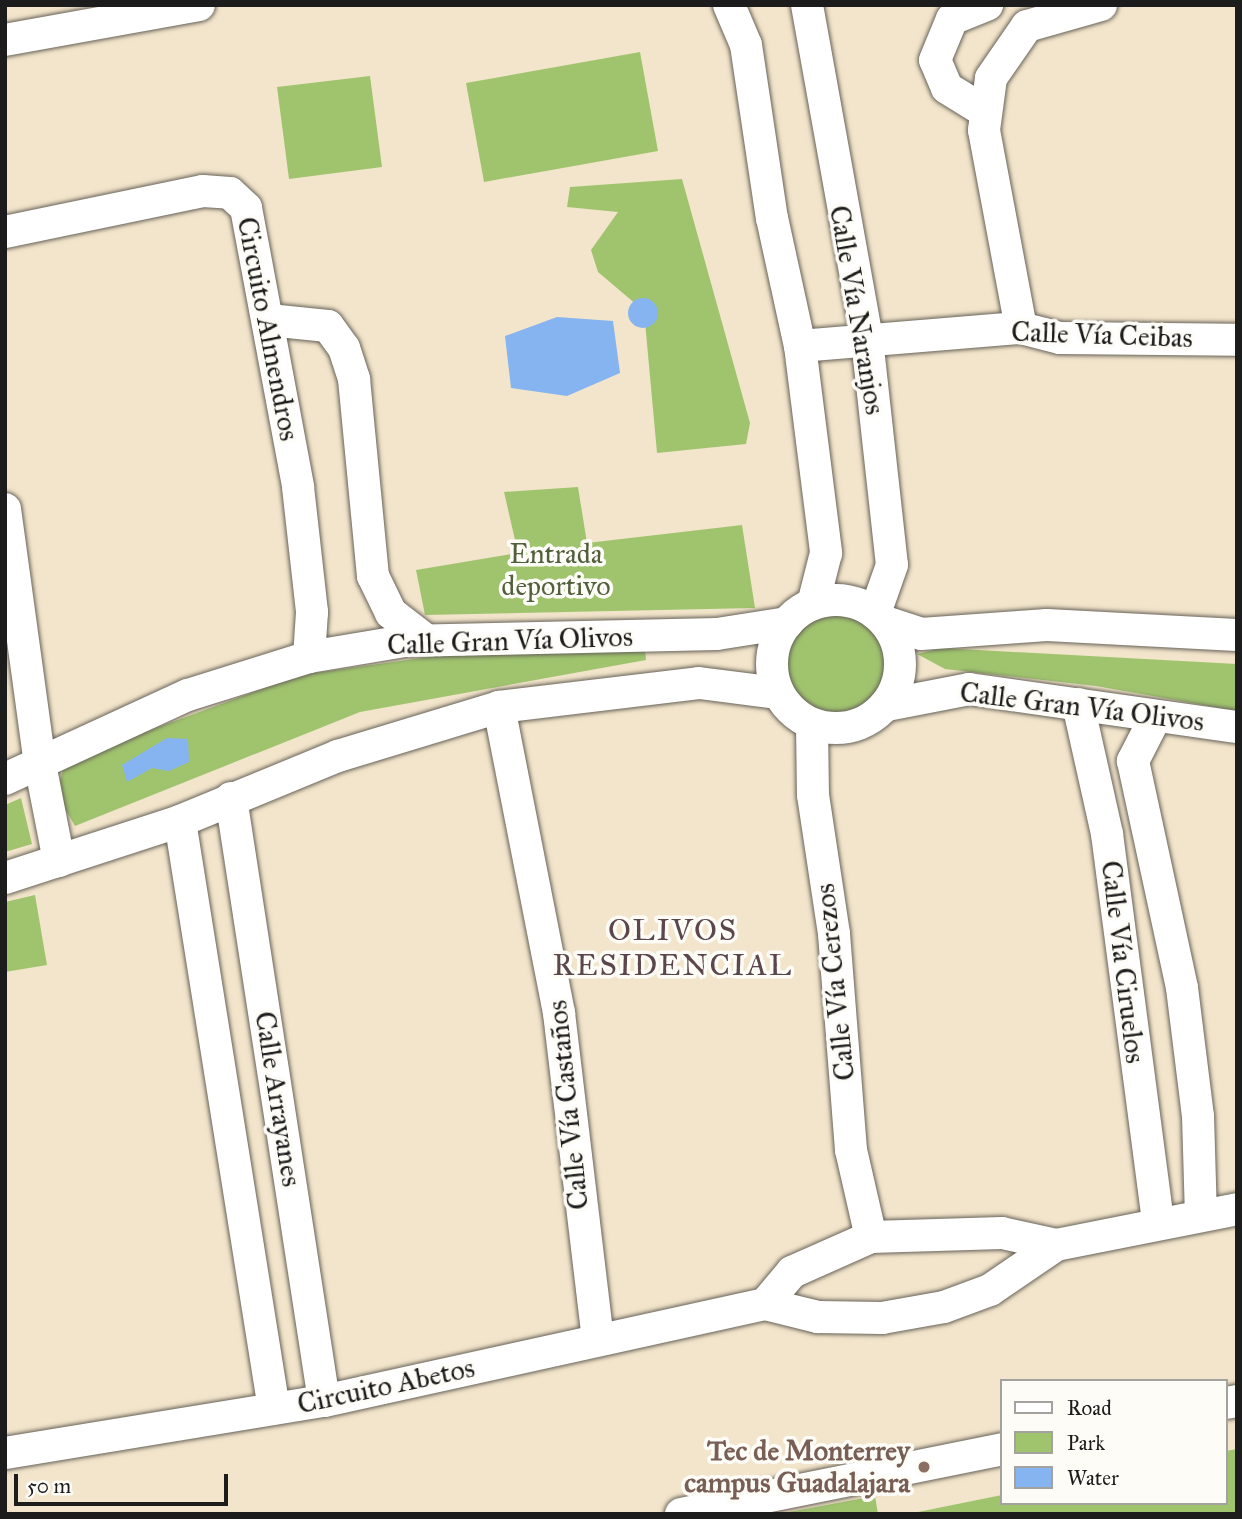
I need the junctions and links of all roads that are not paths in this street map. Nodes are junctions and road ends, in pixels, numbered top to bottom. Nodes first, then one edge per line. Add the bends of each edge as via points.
1 (199, 5) edge
2 (729, 5) edge
3 (807, 5) edge
4 (987, 5) edge
5 (993, 5) edge
6 (1101, 5) edge
7 (1027, 26) junction
8 (5, 40) edge
9 (986, 112) junction
10 (5, 232) edge
11 (268, 320) junction
12 (1021, 328) junction
13 (867, 339) junction
14 (1237, 340) edge
15 (800, 346) junction
16 (5, 509) edge
17 (813, 604) junction
18 (880, 617) junction
19 (787, 622) junction
20 (1237, 635) edge
21 (426, 640) junction
22 (309, 657) junction
23 (778, 693) junction
24 (1078, 704) junction
25 (887, 705) junction
26 (499, 706) junction
27 (1156, 716) junction
28 (812, 725) junction
29 (1237, 727) edge
30 (40, 764) junction
31 (5, 779) edge
32 (231, 798) junction
33 (180, 821) junction
34 (60, 861) junction
35 (5, 878) edge
36 (1237, 1209) edge
37 (1201, 1215) junction
38 (1158, 1222) junction
39 (872, 1237) junction
40 (1056, 1245) junction
41 (765, 1304) junction
42 (598, 1340) junction
43 (324, 1401) junction
44 (274, 1409) junction
45 (1000, 1449) edge
46 (5, 1453) edge
47 (681, 1514) edge

1 - 8 street
2 - 15 street via 746,45 772,218
3 - 13 street, Calle Vía Naranjos
4 - 9 street via 952,19 935,60 947,88
5 - 7 street
6 - 7 street
7 - 9 street via 991,78
9 - 12 street
10 - 11 street, Circuito Almendros via 203,191 230,193 252,224
11 - 21 street via 328,326 344,348 354,379 373,576 391,613
11 - 22 street, Circuito Almendros via 307,556
12 - 13 street, Calle Vía Ceibas
12 - 14 street, Calle Vía Ceibas via 1060,338
13 - 15 street, Calle Vía Ceibas
13 - 18 street, Calle Vía Naranjos via 892,565
15 - 17 street via 826,553
16 - 30 street
17 - 18 street via 845,600
17 - 19 street
18 - 20 street via 921,634 1047,625
18 - 25 street via 901,663
19 - 21 street, Calle Gran Vía Olivos via 718,634
19 - 23 street via 773,649
21 - 22 street, Calle Gran Vía Olivos
22 - 30 street, Calle Gran Vía Olivos via 188,695
23 - 26 street, Calle Gran Vía Olivos via 699,683
23 - 28 street
24 - 25 street, Calle Gran Vía Olivos via 969,689
24 - 27 street, Calle Gran Vía Olivos
24 - 38 street, Calle Vía Ciruelos via 1107,834
25 - 28 street via 845,729
26 - 32 street, Calle Gran Vía Olivos via 338,756
26 - 42 street, Calle Vía Castaños via 557,999
27 - 29 street, Calle Gran Vía Olivos
27 - 37 street, Calle Vía Ciruelos via 1133,761 1182,988 1198,1116
28 - 39 street, Calle Vía Cerezos via 813,795 834,934 851,1150
30 - 31 street, Calle Gran Vía Olivos
30 - 34 street
32 - 33 street, Calle Gran Vía Olivos
32 - 43 street, Calle Arrayanes
33 - 34 street, Calle Gran Vía Olivos
33 - 44 street, Calle Arrayanes
34 - 35 street, Calle Gran Vía Olivos
36 - 37 street, Circuito Abetos
37 - 38 street, Circuito Abetos
38 - 40 street, Circuito Abetos
39 - 40 street, Circuito Abetos via 1002,1233
39 - 41 street, Circuito Abetos via 792,1272
40 - 41 street, Circuito Abetos via 990,1290 944,1307 882,1318 818,1317
41 - 42 street, Circuito Abetos
42 - 43 street, Circuito Abetos
43 - 44 street, Circuito Abetos
44 - 46 street, Circuito Abetos
45 - 47 street

